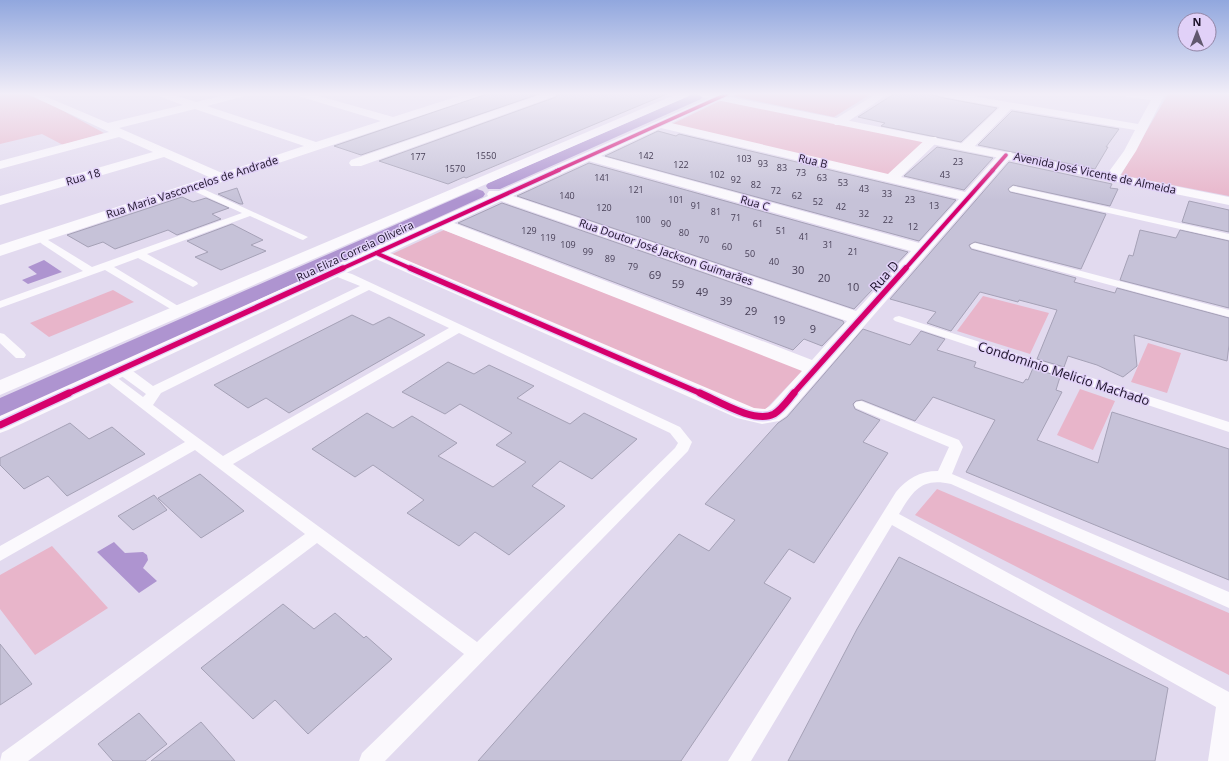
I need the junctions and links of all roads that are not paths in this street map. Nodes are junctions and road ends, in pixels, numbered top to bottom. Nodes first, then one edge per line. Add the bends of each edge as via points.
1 (113, 130) edge
2 (267, 130) edge
3 (367, 130) edge
4 (451, 130) edge
5 (602, 130) edge
6 (646, 130) edge
7 (681, 130) edge
8 (878, 130) edge
9 (984, 130) edge
10 (1141, 130) edge
11 (121, 133) junction
12 (932, 140) junction
13 (315, 146) junction
14 (966, 147) junction
15 (166, 153) junction
16 (1006, 155) junction
17 (587, 156) junction
18 (356, 163) dead end
19 (0, 165) edge
20 (220, 177) junction
21 (1112, 177) junction
22 (891, 179) junction
23 (472, 185) junction
24 (1013, 189) dead end
25 (200, 190) dead end
26 (500, 196) junction
27 (969, 197) junction
28 (0, 201) edge
29 (1229, 201) edge
30 (250, 213) junction
31 (440, 223) junction
32 (303, 237) dead end
33 (1229, 237) edge
34 (44, 242) dead end
35 (975, 246) dead end
36 (922, 249) junction
37 (0, 250) edge
38 (376, 253) junction
39 (139, 254) junction
40 (106, 266) junction
41 (91, 271) junction
42 (334, 272) junction
43 (193, 284) dead end
44 (368, 286) junction
45 (0, 305) edge
46 (179, 311) junction
47 (1229, 314) edge
48 (861, 318) junction
49 (899, 319) dead end
50 (458, 328) junction
51 (0, 337) edge
52 (20, 355) dead end
53 (817, 369) junction
54 (113, 373) junction
55 (0, 388) edge
56 (150, 400) junction
57 (861, 405) dead end
58 (0, 425) edge
59 (1229, 427) edge
60 (195, 443) junction
61 (223, 463) junction
62 (943, 476) junction
63 (889, 516) junction
64 (317, 534) junction
65 (0, 554) edge
66 (1229, 600) edge
67 (478, 654) junction
68 (1228, 702) edge
69 (10, 761) edge
70 (370, 761) edge
71 (739, 761) edge
72 (1219, 761) edge

1 - 11 street
2 - 13 street
3 - 13 street, Rua Maria Vasconcelos de Andrade
4 - 18 street
5 - 23 street, Rua Eliza Correia Oliveira
6 - 17 street, Rua Eliza Correia Oliveira
7 - 22 street, Rua B
8 - 12 street, Avenida José Vicente de Almeida
9 - 14 street
10 - 21 street
11 - 15 street
11 - 19 street
12 - 14 street, Avenida José Vicente de Almeida
12 - 22 street
13 - 20 street, Rua Maria Vasconcelos de Andrade
14 - 16 street, Avenida José Vicente de Almeida
15 - 20 street
15 - 28 street, Rua 18
16 - 21 street, Avenida José Vicente de Almeida
16 - 27 street, Rua D
17 - 26 street, Rua Eliza Correia Oliveira
17 - 36 street, Rua C
20 - 37 street, Rua Maria Vasconcelos de Andrade
21 - 29 street, Avenida José Vicente de Almeida
22 - 27 street, Rua B
23 - 26 street, Rua Doutor José Jackson Guimarães
23 - 46 street, Rua Eliza Correia Oliveira
24 - 33 lane
25 - 30 lane
26 - 31 street, Rua Eliza Correia Oliveira
26 - 48 street, Rua Doutor José Jackson Guimarães
27 - 36 street, Rua D
30 - 32 lane
30 - 39 lane
31 - 38 street, Rua Eliza Correia Oliveira
31 - 53 street
34 - 41 lane
35 - 47 lane
36 - 48 street, Rua D
38 - 42 street, Rua Eliza Correia Oliveira
38 - 53 street, Rua D via 745,413 773,416
39 - 40 lane
39 - 43 lane
40 - 41 lane
40 - 46 lane
41 - 45 lane
42 - 44 lane
42 - 54 street, Rua Eliza Correia Oliveira
44 - 50 lane
44 - 56 lane
46 - 55 street, Rua Eliza Correia Oliveira
48 - 53 street, Rua D
49 - 59 lane, Condominio Melicio Machado
50 - 61 lane
50 - 67 lane via 675,430 685,442 681,451
51 - 52 lane
54 - 56 lane
54 - 58 street, Rua Eliza Correia Oliveira
56 - 60 lane
57 - 62 lane via 954,443 956,447
60 - 61 lane
60 - 65 lane
61 - 64 lane
62 - 63 lane via 919,478 902,496
62 - 66 lane
63 - 68 lane
63 - 71 lane
64 - 67 lane
64 - 69 lane
67 - 70 lane
68 - 72 lane

